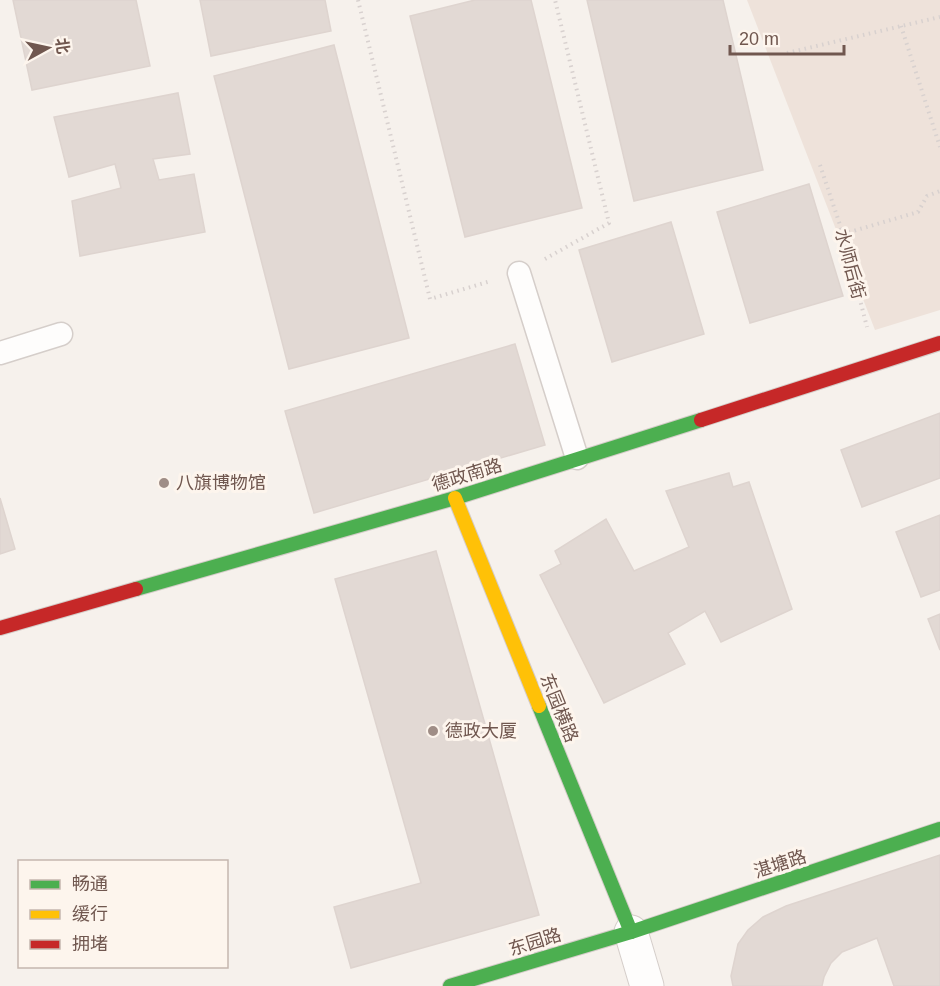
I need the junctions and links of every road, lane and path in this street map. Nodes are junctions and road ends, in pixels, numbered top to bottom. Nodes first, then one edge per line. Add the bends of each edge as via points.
1 (358, 0) edge
2 (555, 0) edge
3 (940, 17) edge
4 (902, 26) junction
5 (787, 53) dead end
6 (940, 147) edge
7 (820, 165) dead end
8 (940, 191) edge
9 (843, 234) junction
10 (519, 273) junction
11 (61, 334) dead end
12 (940, 343) edge
13 (0, 353) edge
14 (876, 363) junction
15 (577, 458) junction
16 (454, 498) junction
17 (0, 628) edge
18 (940, 829) edge
19 (631, 932) junction
20 (450, 986) edge
21 (647, 986) edge

1 - 10 path via 430,299
2 - 10 path via 609,223
3 - 4 path
4 - 5 path
4 - 6 path
7 - 9 path, 水师后街
8 - 9 path via 927,196 918,212
9 - 14 path, 水师后街
10 - 15 lane
11 - 13 lane
12 - 14 street, 德政南路
14 - 15 street, 德政南路
15 - 16 street, 德政南路
16 - 17 street, 德政南路
16 - 19 street, 东园横路
18 - 19 street, 湛塘路
19 - 20 street, 东园路
19 - 21 street

